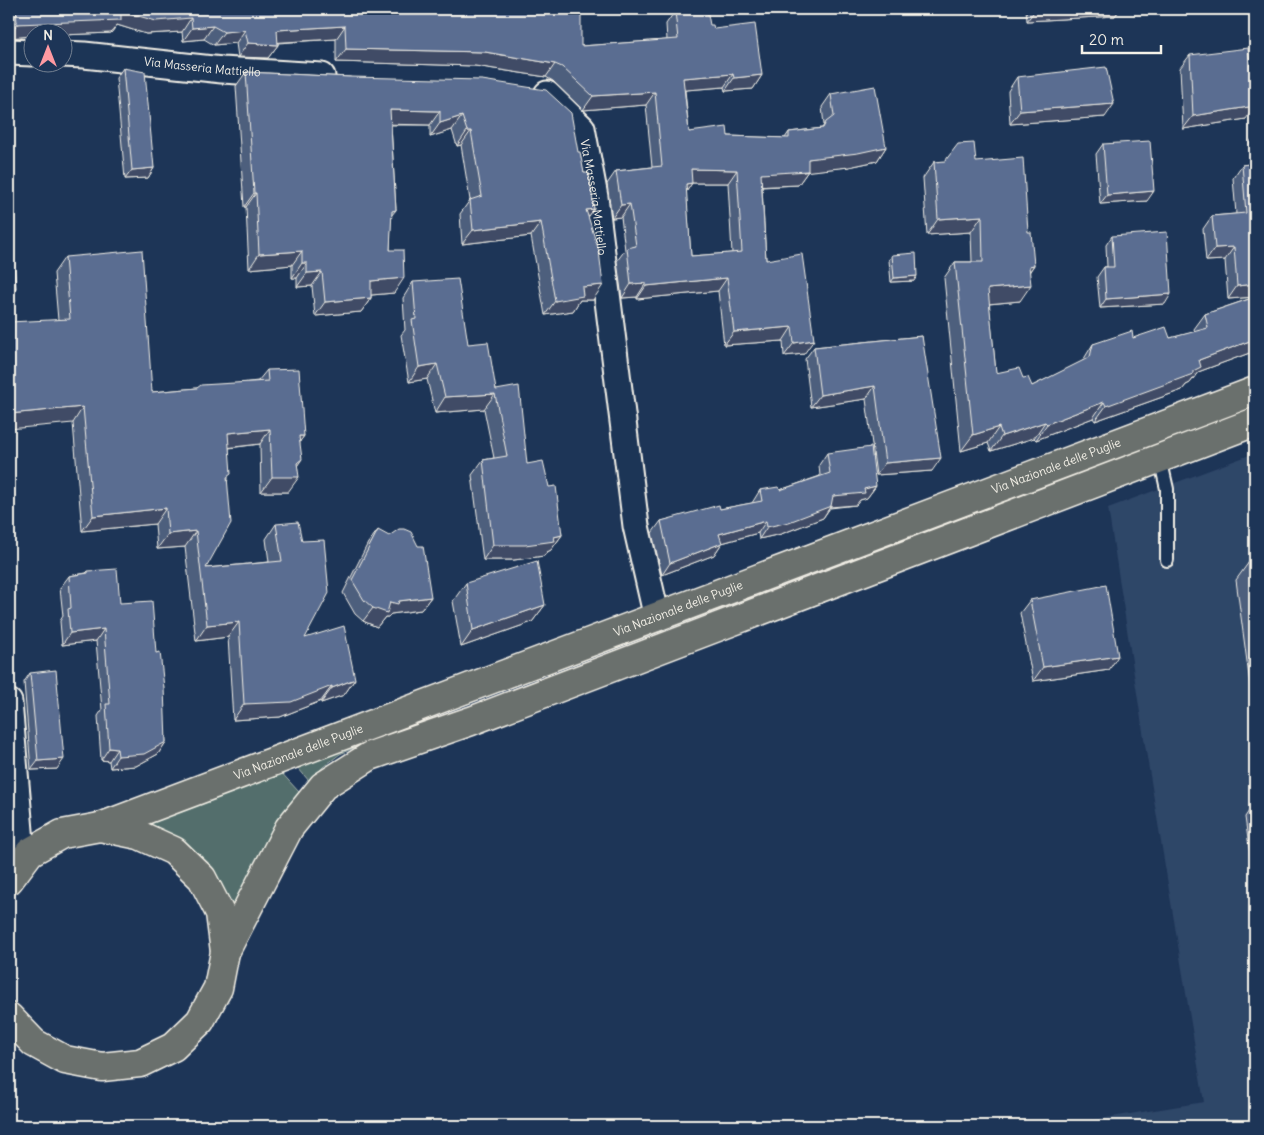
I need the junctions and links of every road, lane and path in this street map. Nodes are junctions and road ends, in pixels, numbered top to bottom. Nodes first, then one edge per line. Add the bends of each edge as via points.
1 (9, 52) edge
2 (22, 53) edge
3 (72, 54) edge
4 (340, 77) edge
5 (526, 88) edge
6 (1255, 391) edge
7 (1255, 422) edge
8 (1160, 458) junction
9 (1167, 560) dead end
10 (657, 618) junction
11 (9, 702) edge
12 (100, 827) junction
13 (20, 855) edge
14 (9, 880) edge
15 (225, 952) junction
16 (9, 1017) edge
17 (9, 1036) edge
18 (65, 1060) junction

1 - 2 street
3 - 4 street, Via Masseria Mattiello via 222,70
5 - 10 street, Via Masseria Mattiello via 543,91 582,128 595,197 636,526
6 - 10 main road, Via Nazionale delle Puglie
7 - 8 main road, Via Nazionale delle Puglie
8 - 9 lane via 1167,489
8 - 15 main road, Via Nazionale delle Puglie via 471,721 370,756 322,786 289,828
10 - 12 main road, Via Nazionale delle Puglie
11 - 13 street
12 - 13 main road, Via Nazionale delle Puglie via 62,834
12 - 15 main road, Via Nazionale delle Puglie via 139,835 174,851 202,878 220,913
13 - 14 main road, Via Nazionale delle Puglie
15 - 18 main road, Via Nazionale delle Puglie via 214,996 200,1021 173,1047 140,1063 102,1067
16 - 18 main road, Via Nazionale delle Puglie via 34,1043
17 - 18 main road, Via Nazionale delle Puglie

